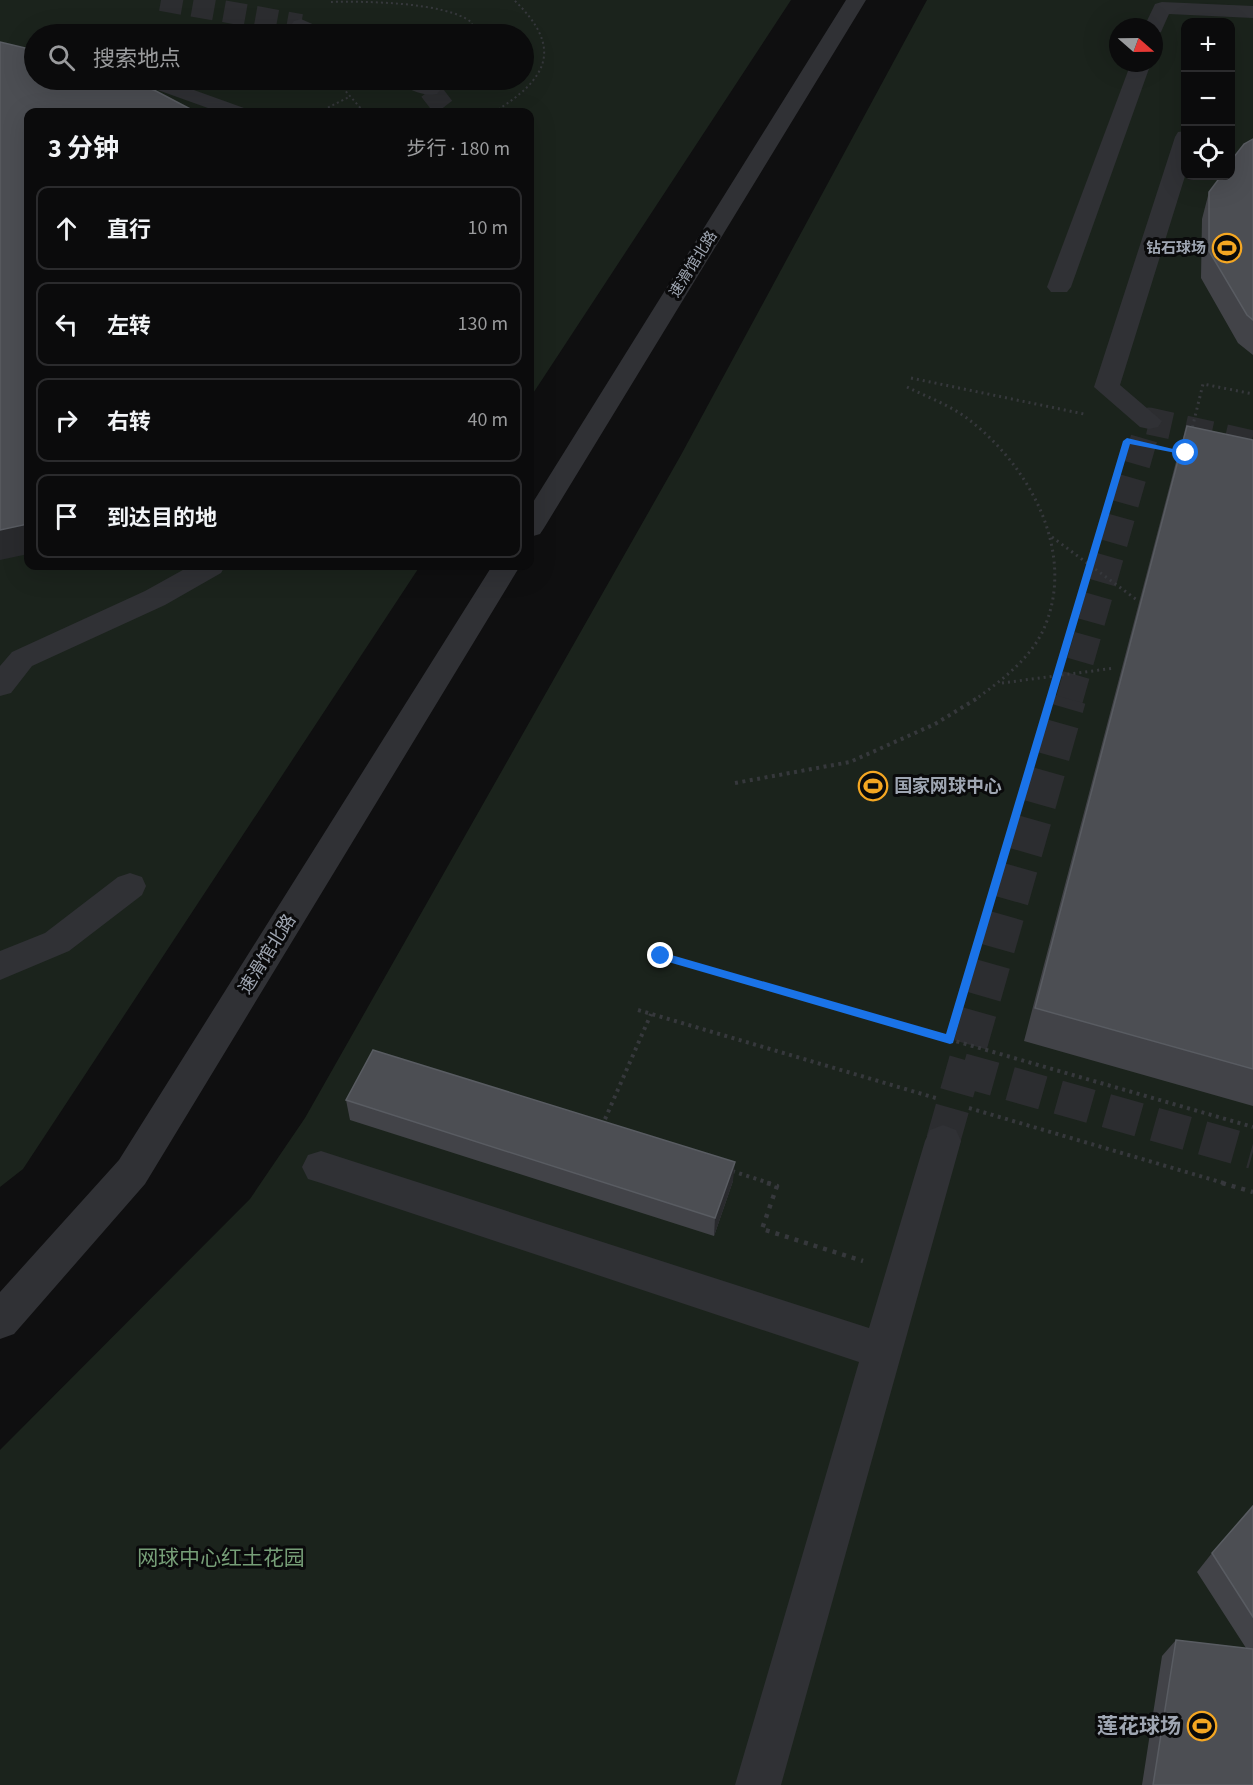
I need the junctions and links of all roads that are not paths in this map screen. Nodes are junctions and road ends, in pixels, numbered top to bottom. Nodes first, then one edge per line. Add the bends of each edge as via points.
1 (856, 0) edge
2 (1253, 12) edge
3 (1158, 18) edge
4 (1235, 21) edge
5 (1138, 72) edge
6 (176, 90) edge
7 (226, 108) edge
8 (1181, 150) edge
9 (1059, 286) dead end
10 (1149, 421) dead end
11 (534, 522) edge
12 (204, 570) edge
13 (504, 570) edge
14 (0, 686) edge
15 (130, 886) dead end
16 (0, 966) edge
17 (943, 1141) tunnel mouth
18 (321, 1167) dead end
19 (0, 1321) edge
20 (882, 1351) junction
21 (758, 1785) edge

1 - 11 street, 速滑馆北路
2 - 3 street via 1162,8
2 - 4 street
5 - 9 street
6 - 7 street
8 - 10 street via 1107,387
12 - 14 street via 155,598 22,659
13 - 19 street, 速滑馆北路 via 132,1172
15 - 16 street via 57,942
17 - 20 street
18 - 20 street
20 - 21 street

